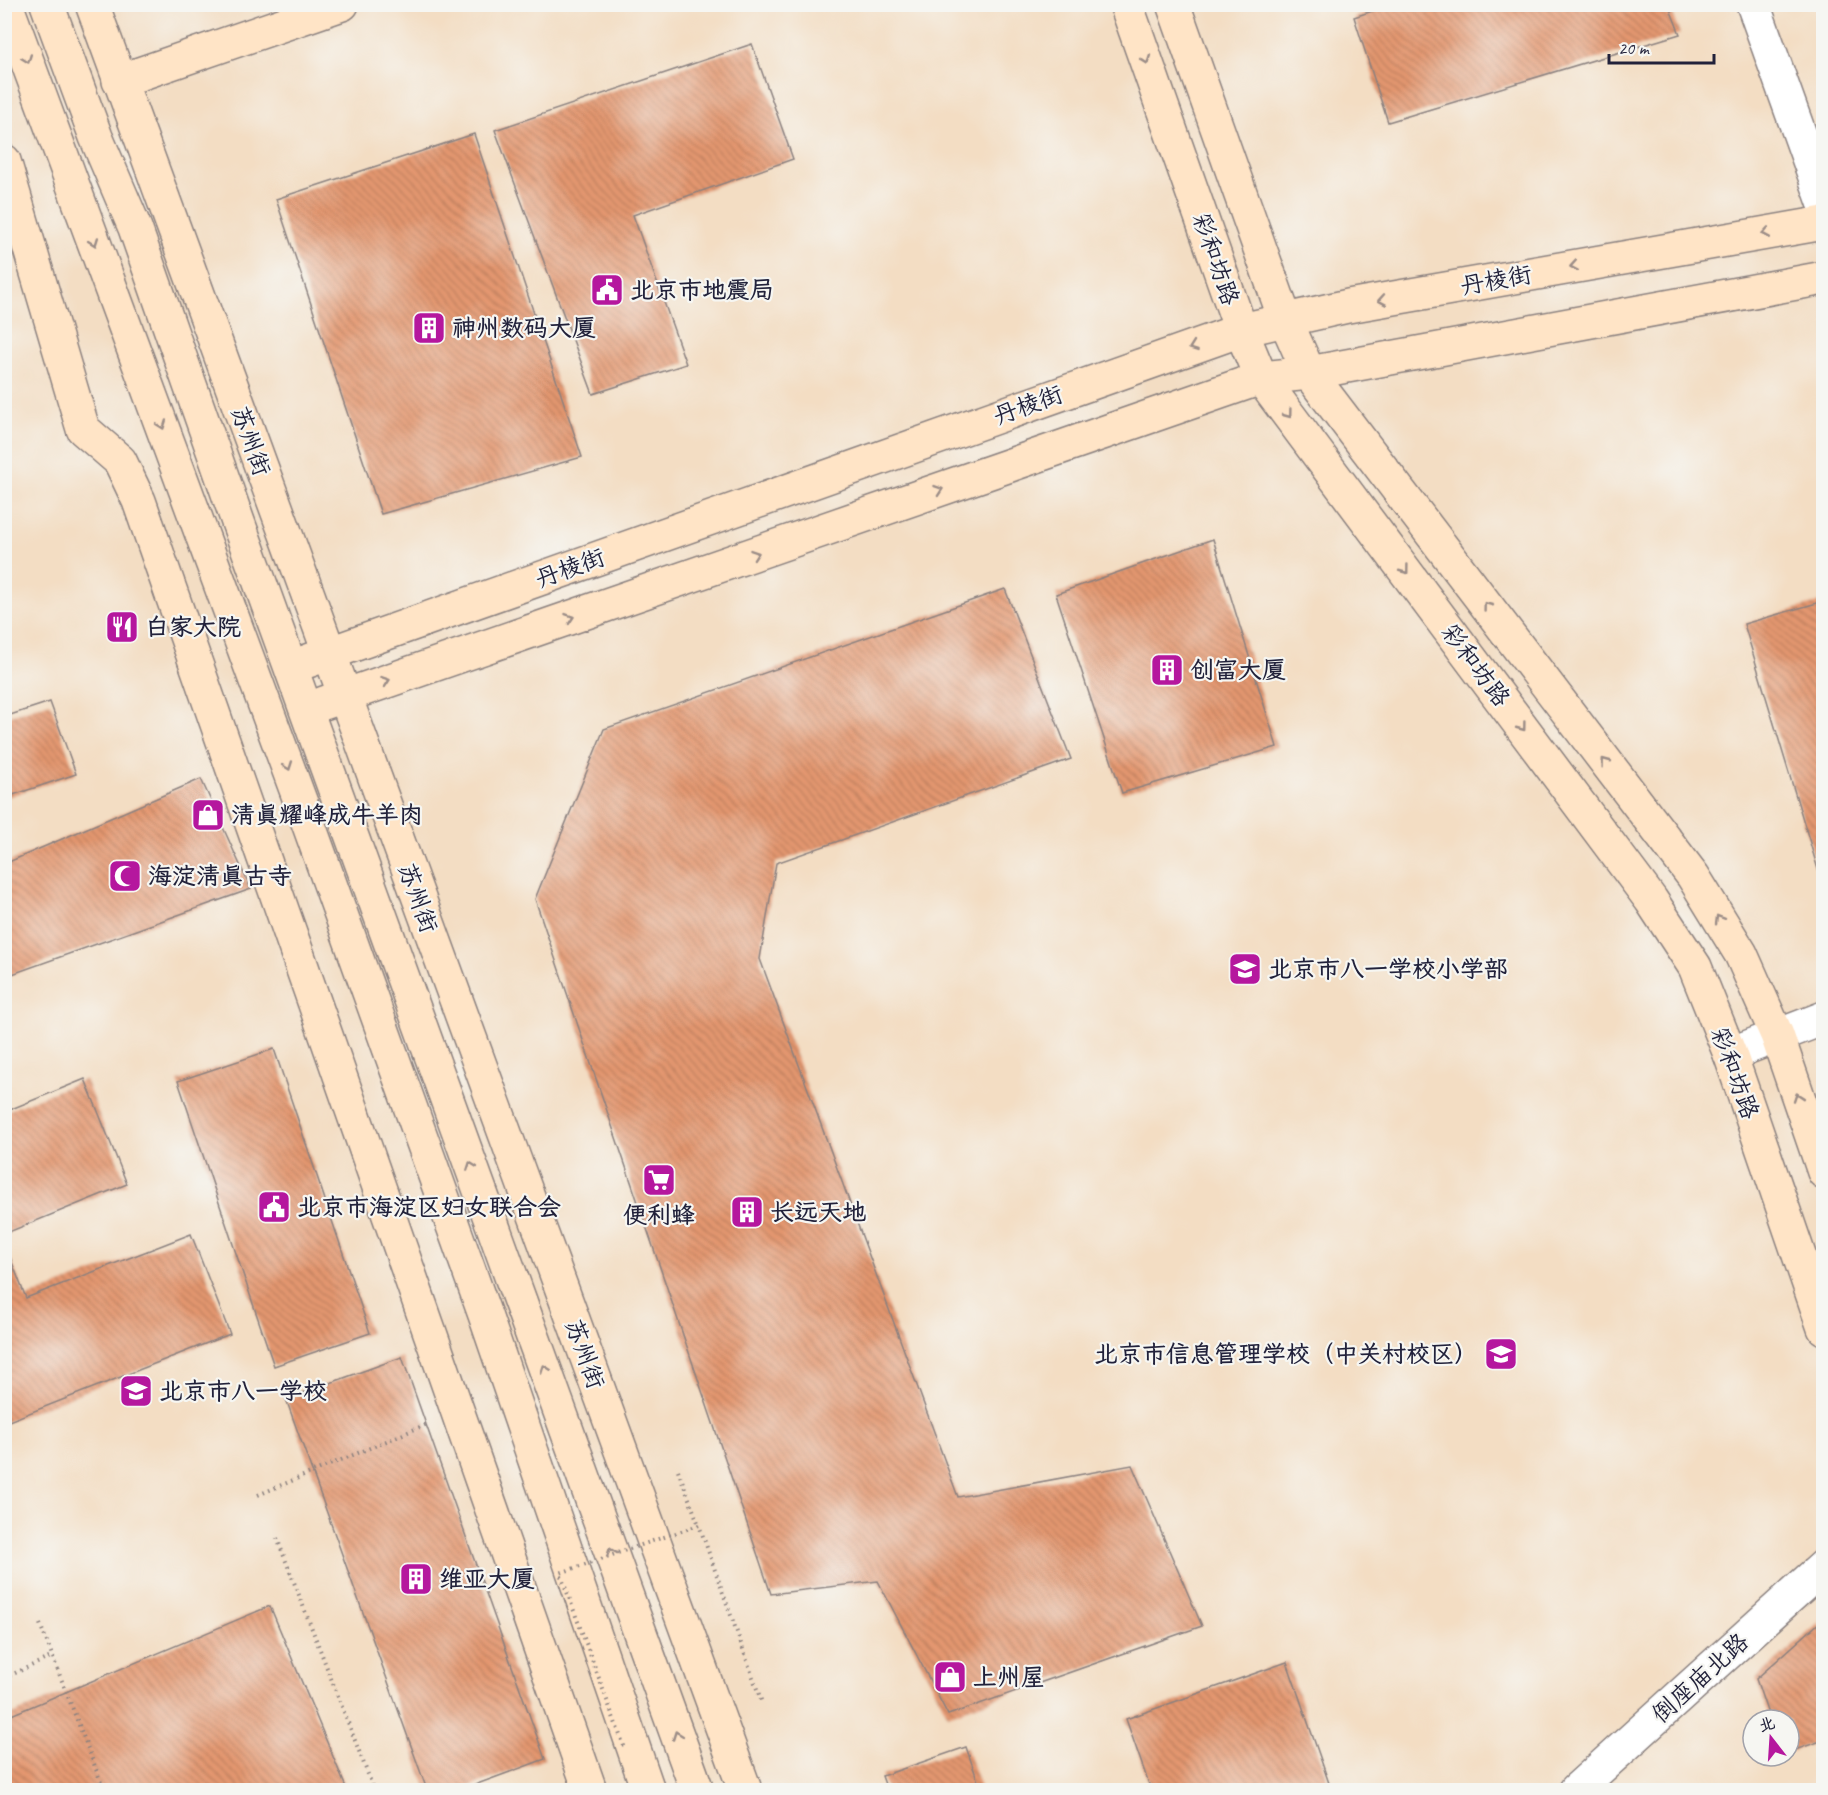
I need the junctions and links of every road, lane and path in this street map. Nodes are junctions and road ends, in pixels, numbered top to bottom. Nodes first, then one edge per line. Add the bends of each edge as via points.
1 (6, 4) edge
2 (47, 4) edge
3 (92, 4) edge
4 (342, 4) edge
5 (1126, 4) edge
6 (1173, 4) edge
7 (1753, 4) edge
8 (120, 81) junction
9 (4, 161) edge
10 (1824, 202) edge
11 (1824, 223) edge
12 (1824, 278) edge
13 (1285, 319) junction
14 (1241, 330) junction
15 (1309, 373) junction
16 (1261, 378) junction
17 (329, 653) junction
18 (291, 667) junction
19 (256, 679) junction
20 (345, 696) junction
21 (306, 709) junction
22 (272, 721) junction
23 (1824, 1018) edge
24 (1777, 1035) junction
25 (1730, 1054) junction
26 (1824, 1172) edge
27 (1824, 1328) edge
28 (457, 1411) junction
29 (678, 1470) dead end
30 (258, 1495) dead end
31 (699, 1525) junction
32 (277, 1538) dead end
33 (1824, 1566) edge
34 (40, 1624) dead end
35 (53, 1656) junction
36 (4, 1678) edge
37 (762, 1703) dead end
38 (624, 1746) dead end
39 (104, 1791) edge
40 (374, 1791) edge
41 (590, 1791) edge
42 (648, 1791) edge
43 (697, 1791) edge
44 (745, 1791) edge
45 (1575, 1791) edge

1 -> 19 main road
2 - 18 main road, 苏州街 via 96,137 135,228
3 - 8 main road, 苏州街
4 - 8 main road
5 -> 14 main road, 彩和坊路
6 - 13 main road, 彩和坊路
7 - 10 street
8 - 17 main road, 苏州街
9 - 28 main road via 83,429 120,461 139,501
11 -> 13 main road, 丹棱街
12 - 15 main road, 丹棱街
13 - 14 main road, 丹棱街
13 - 15 main road, 彩和坊路
14 - 16 main road, 彩和坊路
14 -> 17 main road, 丹棱街
15 - 16 main road, 丹棱街
24 -> 15 main road, 彩和坊路 via 1741,954 1693,876
20 -> 16 main road, 丹棱街
16 -> 25 main road, 彩和坊路 via 1651,900 1695,967
17 - 18 main road, 丹棱街
17 - 20 main road, 苏州街
18 - 19 main road, 丹棱街
18 - 21 main road, 苏州街
19 - 22 main road
20 - 21 main road, 丹棱街
20 - 44 main road, 苏州街
21 - 22 main road, 丹棱街
43 -> 21 main road, 苏州街
22 -> 42 main road via 481,1304
23 - 24 street
24 - 25 street
26 -> 24 main road, 彩和坊路
25 - 27 main road, 彩和坊路
28 - 30 path
28 - 41 main road
29 - 31 path
31 - 37 path, bridge
31 - 38 path, bridge via 560,1573
32 - 40 path
33 - 45 street, 倒座庙北路
34 - 35 path
35 - 36 path
35 - 39 path

